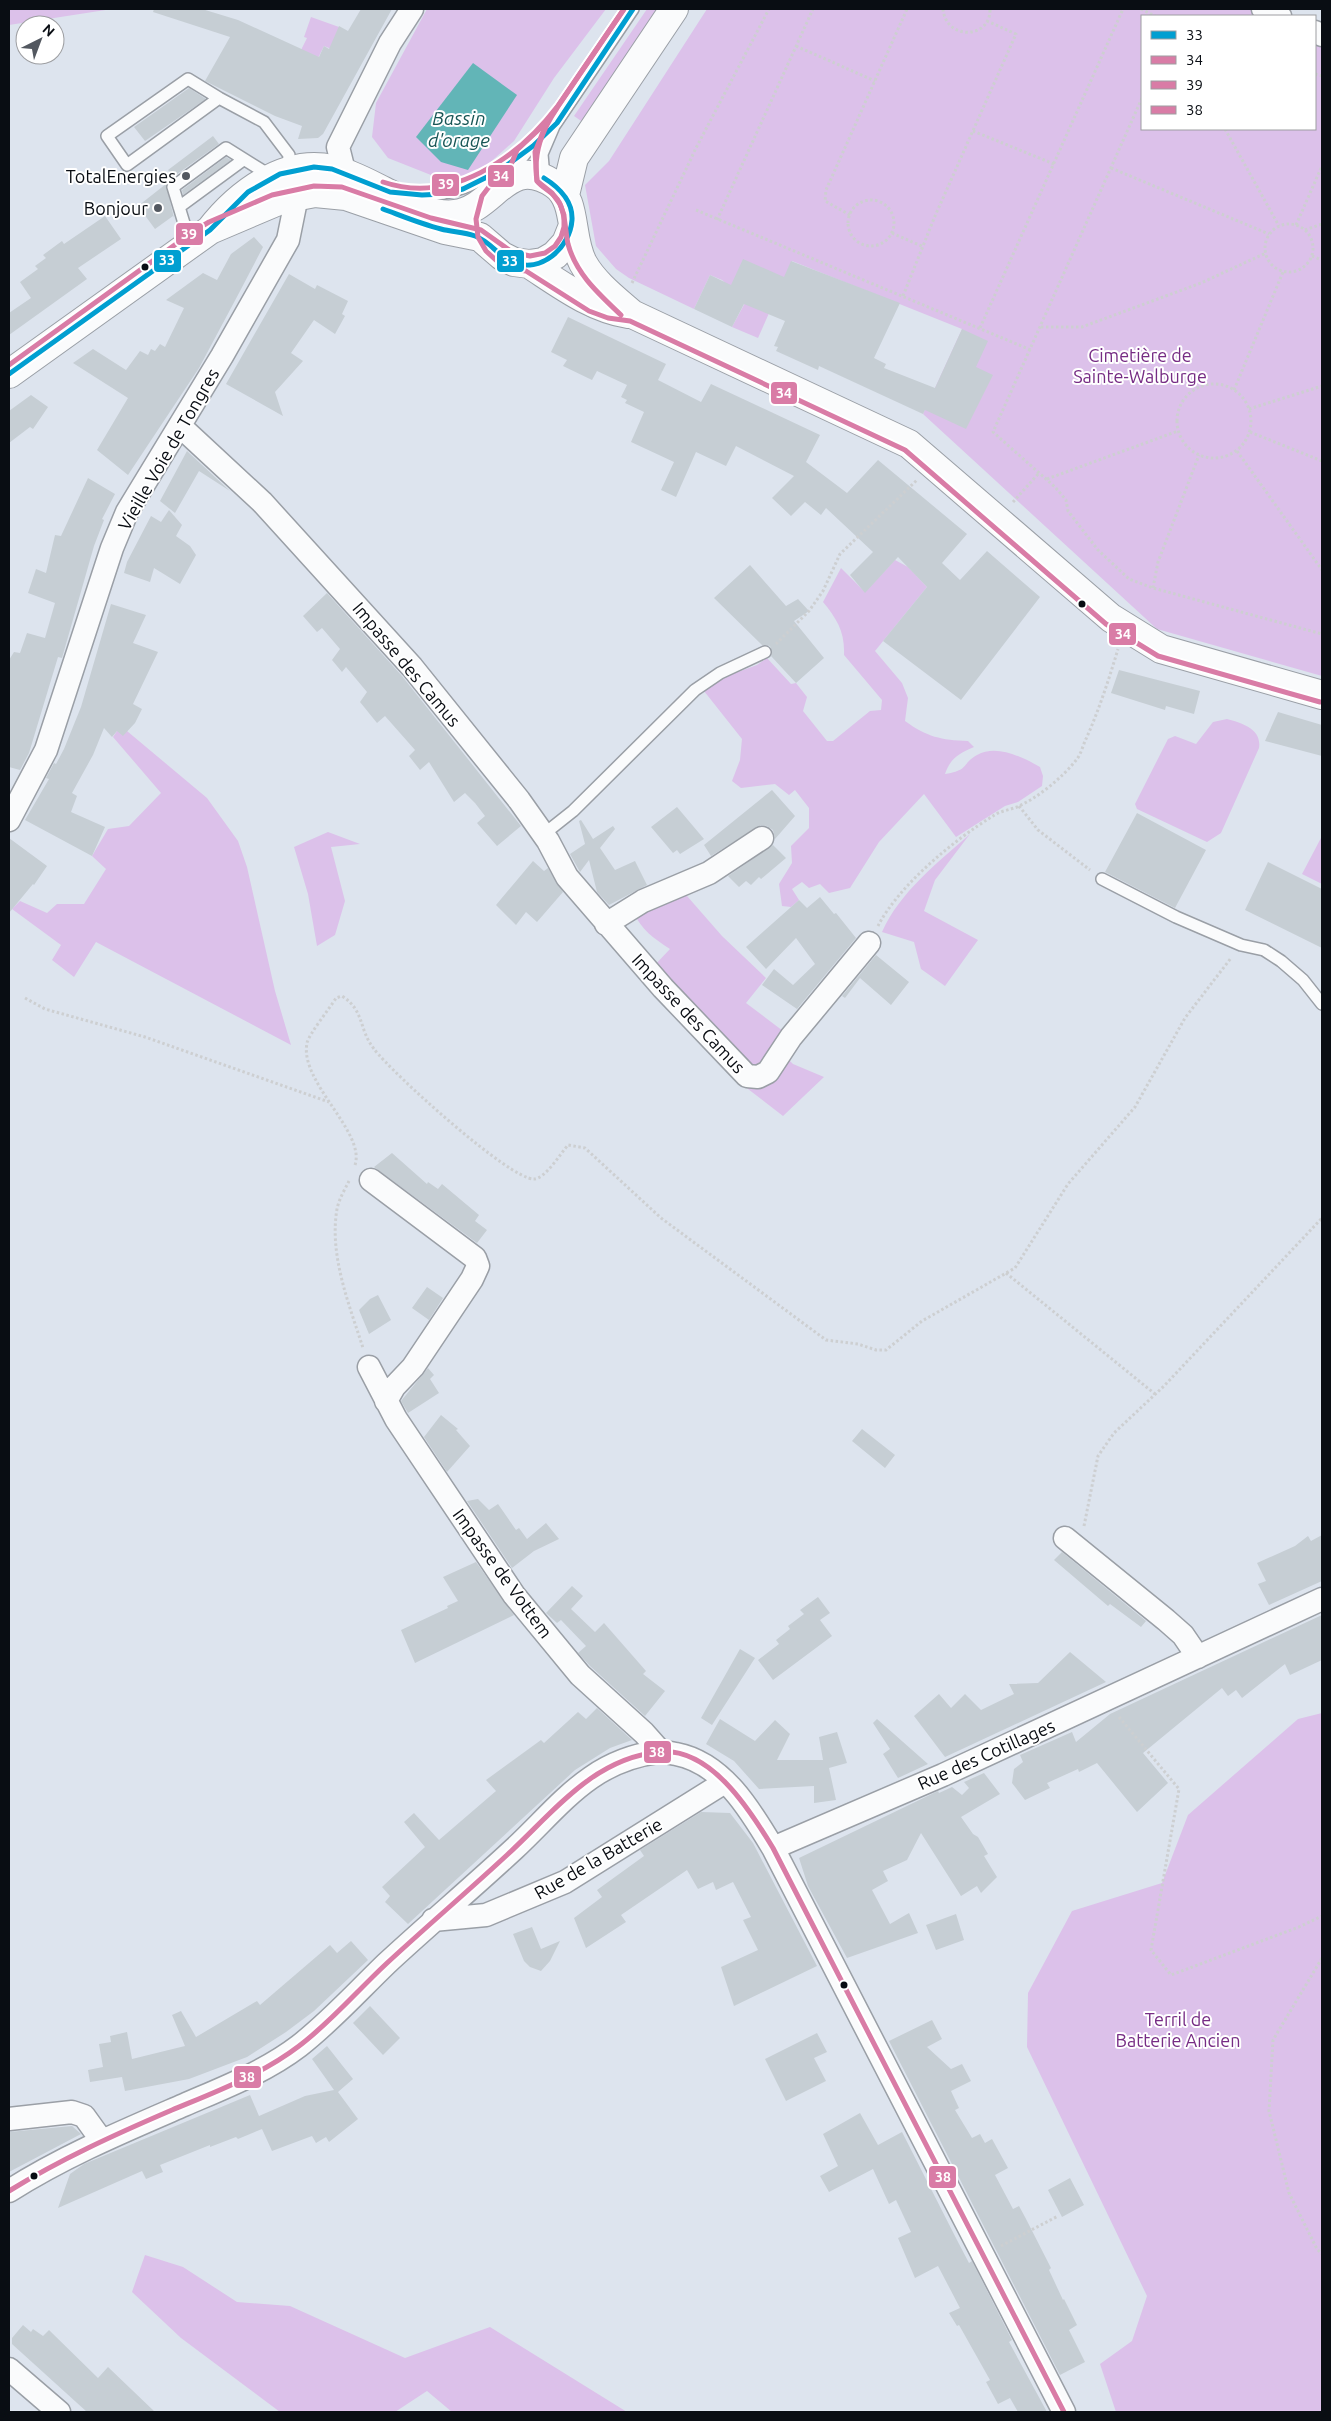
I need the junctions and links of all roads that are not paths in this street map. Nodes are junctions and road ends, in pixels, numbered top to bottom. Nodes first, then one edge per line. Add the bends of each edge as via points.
1 (412, 9) edge
2 (633, 9) edge
3 (674, 9) edge
4 (1263, 9) edge
5 (1278, 15) edge
6 (219, 98) junction
7 (554, 126) junction
8 (574, 158) junction
9 (243, 160) junction
10 (519, 166) junction
11 (342, 172) junction
12 (544, 178) junction
13 (289, 183) junction
14 (383, 190) junction
15 (565, 196) junction
16 (488, 200) junction
17 (179, 207) junction
18 (572, 228) junction
19 (200, 237) junction
20 (492, 246) junction
21 (529, 264) junction
22 (632, 314) junction
23 (9, 374) edge
24 (180, 426) junction
25 (765, 652) road end
26 (1322, 695) edge
27 (9, 820) edge
28 (544, 834) junction
29 (762, 838) dead end
30 (1102, 879) road end
31 (606, 924) junction
32 (869, 943) road end
33 (1322, 1004) edge
34 (359, 1174) road end
35 (369, 1367) road end
36 (386, 1401) junction
37 (1072, 1544) road end
38 (1322, 1599) edge
39 (1198, 1657) junction
40 (660, 1751) junction
41 (726, 1782) junction
42 (773, 1848) junction
43 (433, 1920) junction
44 (9, 2119) edge
45 (102, 2141) junction
46 (9, 2191) edge
47 (9, 2368) edge
48 (59, 2412) edge
49 (1064, 2412) edge

1 - 11 street via 390,42 338,147
2 - 7 lane
3 - 8 main road
4 - 5 street
6 - 6 lane via 188,79 107,136 127,165
6 - 13 lane via 264,122 278,136 290,155
7 - 10 lane
7 - 12 lane via 542,154
8 - 12 main road
8 - 15 main road
9 - 13 lane
9 - 17 lane
9 - 17 lane via 226,148 173,187
10 - 12 main road via 531,175
10 - 14 lane via 449,193 410,194
10 - 16 main road
11 - 13 main road
11 - 14 main road
12 - 15 main road
13 - 19 main road
13 - 20 main road via 341,195 445,230 480,238
13 - 24 street, Vieille Voie de Tongres via 288,240
14 - 16 main road via 407,203 443,215 464,212
15 - 18 main road via 572,210
16 - 20 main road via 483,219 485,233
17 - 19 lane
18 - 21 main road via 566,243 555,256
18 - 22 main road via 583,263
19 - 23 main road
20 - 21 main road via 514,262
21 - 22 main road via 592,304
22 - 26 main road via 909,444 1111,618 1161,649
24 - 27 street, Vieille Voie de Tongres via 127,512 112,548 46,750
24 - 28 street, Impasse des Camus via 262,502 412,667
25 - 28 lane via 720,673 695,690 573,811
28 - 31 street, Impasse des Camus via 568,877
29 - 31 street via 709,873 644,901
30 - 33 lane via 1176,917 1241,945 1264,950 1302,980
31 - 32 street, Impasse des Camus via 747,1076 758,1077 768,1072 791,1037
34 - 36 street via 475,1258 478,1266 413,1367
35 - 36 street, Impasse de Vottem
36 - 40 street, Impasse de Vottem via 514,1595 580,1675
37 - 39 street via 1177,1630
38 - 39 street, Rue des Cotillages
39 - 42 street, Rue des Cotillages via 943,1775
40 - 41 street via 685,1756
40 - 43 street via 620,1761 586,1780
41 - 42 street via 746,1805
41 - 43 street, Rue de la Batterie via 565,1882 486,1915
42 - 49 street
43 - 45 street via 299,2046 240,2081
44 - 45 street via 72,2112 84,2116
45 - 46 street via 44,2169
47 - 48 street

